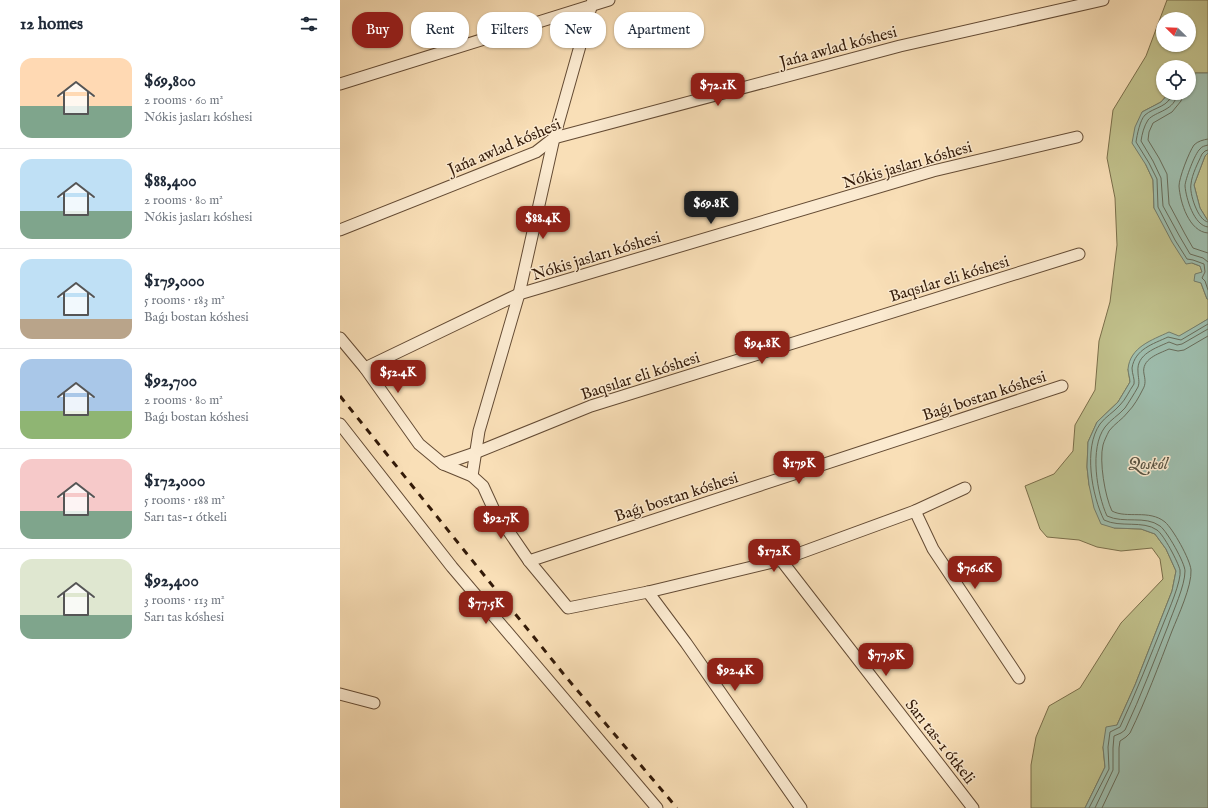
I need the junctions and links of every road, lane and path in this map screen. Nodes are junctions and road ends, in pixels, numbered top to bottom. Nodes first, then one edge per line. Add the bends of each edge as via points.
1 (609, 0) edge
2 (1103, 0) edge
3 (593, 3) edge
4 (340, 84) edge
5 (1077, 137) dead end
6 (554, 138) junction
7 (340, 230) edge
8 (1079, 254) dead end
9 (519, 294) junction
10 (340, 338) edge
11 (365, 368) junction
12 (1062, 386) dead end
13 (340, 424) edge
14 (475, 453) junction
15 (443, 464) junction
16 (472, 476) junction
17 (965, 488) dead end
18 (915, 511) junction
19 (781, 560) junction
20 (529, 561) junction
21 (648, 592) junction
22 (1019, 678) dead end
23 (340, 694) edge
24 (374, 703) dead end
25 (656, 808) edge
26 (801, 808) edge
27 (973, 808) edge

1 - 3 street
2 - 6 street, Jańa awlad kóshesi via 900,46
3 - 4 street
3 - 6 street
5 - 9 street, Nókis jasları kóshesi via 933,171
6 - 7 street, Jańa awlad kóshesi via 536,152
6 - 9 street
8 - 14 street, Baqsılar eli kóshesi via 591,406
9 - 11 street, Nókis jasları kóshesi
9 - 14 street via 479,431
10 - 11 street
11 - 15 street via 419,444
12 - 20 street, Baǵı bostan kóshesi
13 - 25 street via 452,567
14 - 15 street, Baqsılar eli kóshesi
14 - 16 street
15 - 16 street
16 - 20 street via 483,486 494,510
17 - 18 street
18 - 19 street
18 - 22 street via 933,548
19 - 21 street
19 - 27 street, Sarı tas-1 ótkeli
20 - 21 street via 568,608
21 - 26 street
23 - 24 street

